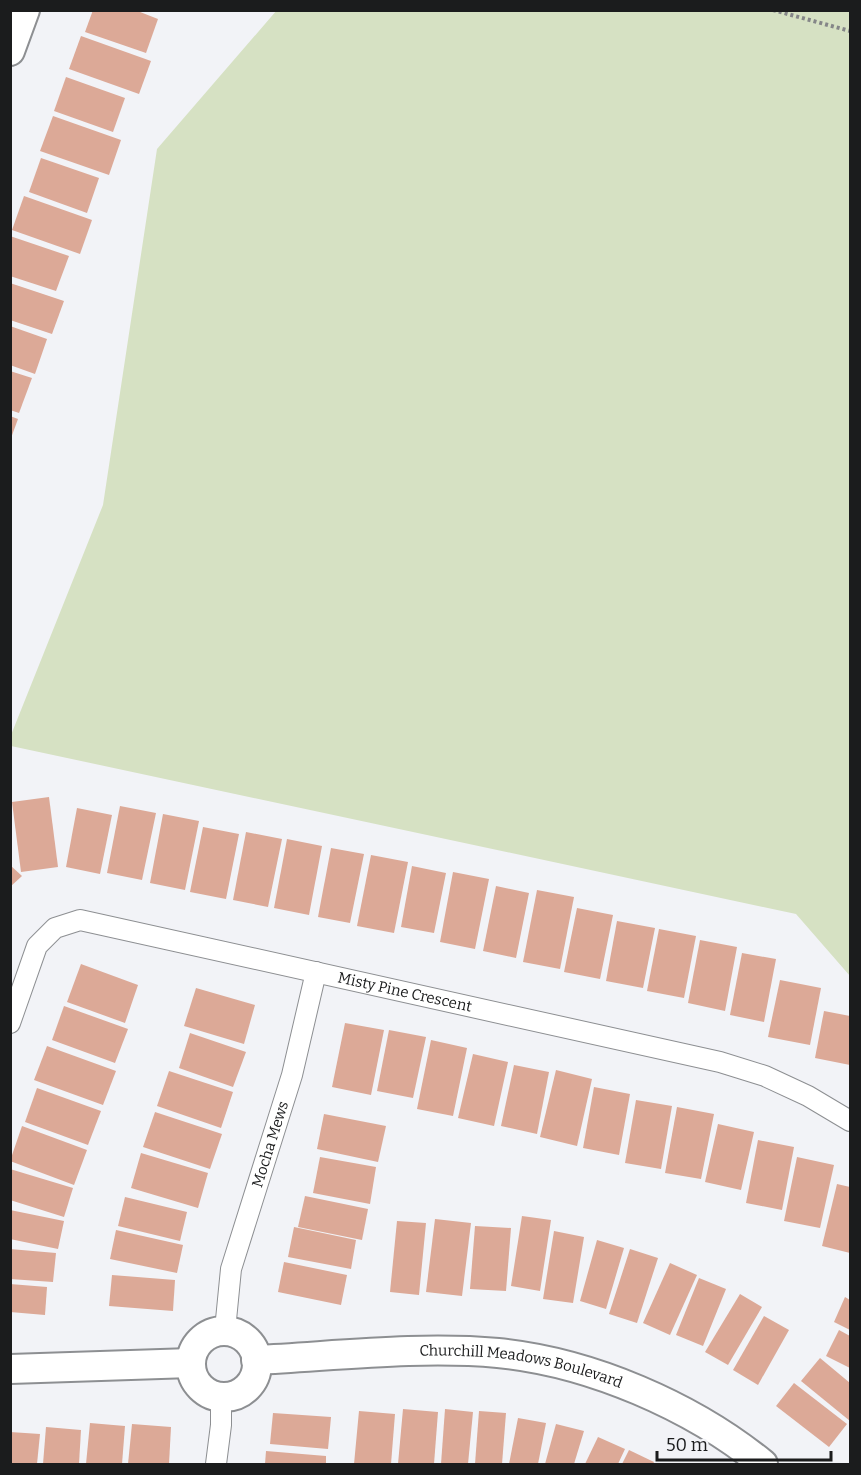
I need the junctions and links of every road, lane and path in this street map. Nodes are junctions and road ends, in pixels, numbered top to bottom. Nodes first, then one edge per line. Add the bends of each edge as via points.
1 (25, 10) edge
2 (773, 10) edge
3 (850, 31) edge
4 (10, 51) edge
5 (316, 972) junction
6 (10, 1023) edge
7 (850, 1121) edge
8 (226, 1324) junction
9 (256, 1360) junction
10 (191, 1363) junction
11 (10, 1370) edge
12 (221, 1396) junction
13 (216, 1464) edge
14 (763, 1464) edge

1 - 4 street
2 - 3 path
5 - 6 street, Misty Pine Crescent via 80,920 55,928 37,946
5 - 7 street, Misty Pine Crescent via 720,1062 765,1076
5 - 8 street, Mocha Mews via 292,1075 231,1269
8 - 9 street via 250,1343
8 - 10 street via 197,1345
9 - 12 street via 255,1376 245,1389
9 - 14 street, Churchill Meadows Boulevard via 431,1351 498,1353 538,1360 608,1379 665,1403 723,1435
10 - 11 street
10 - 12 street via 201,1387
12 - 13 street

